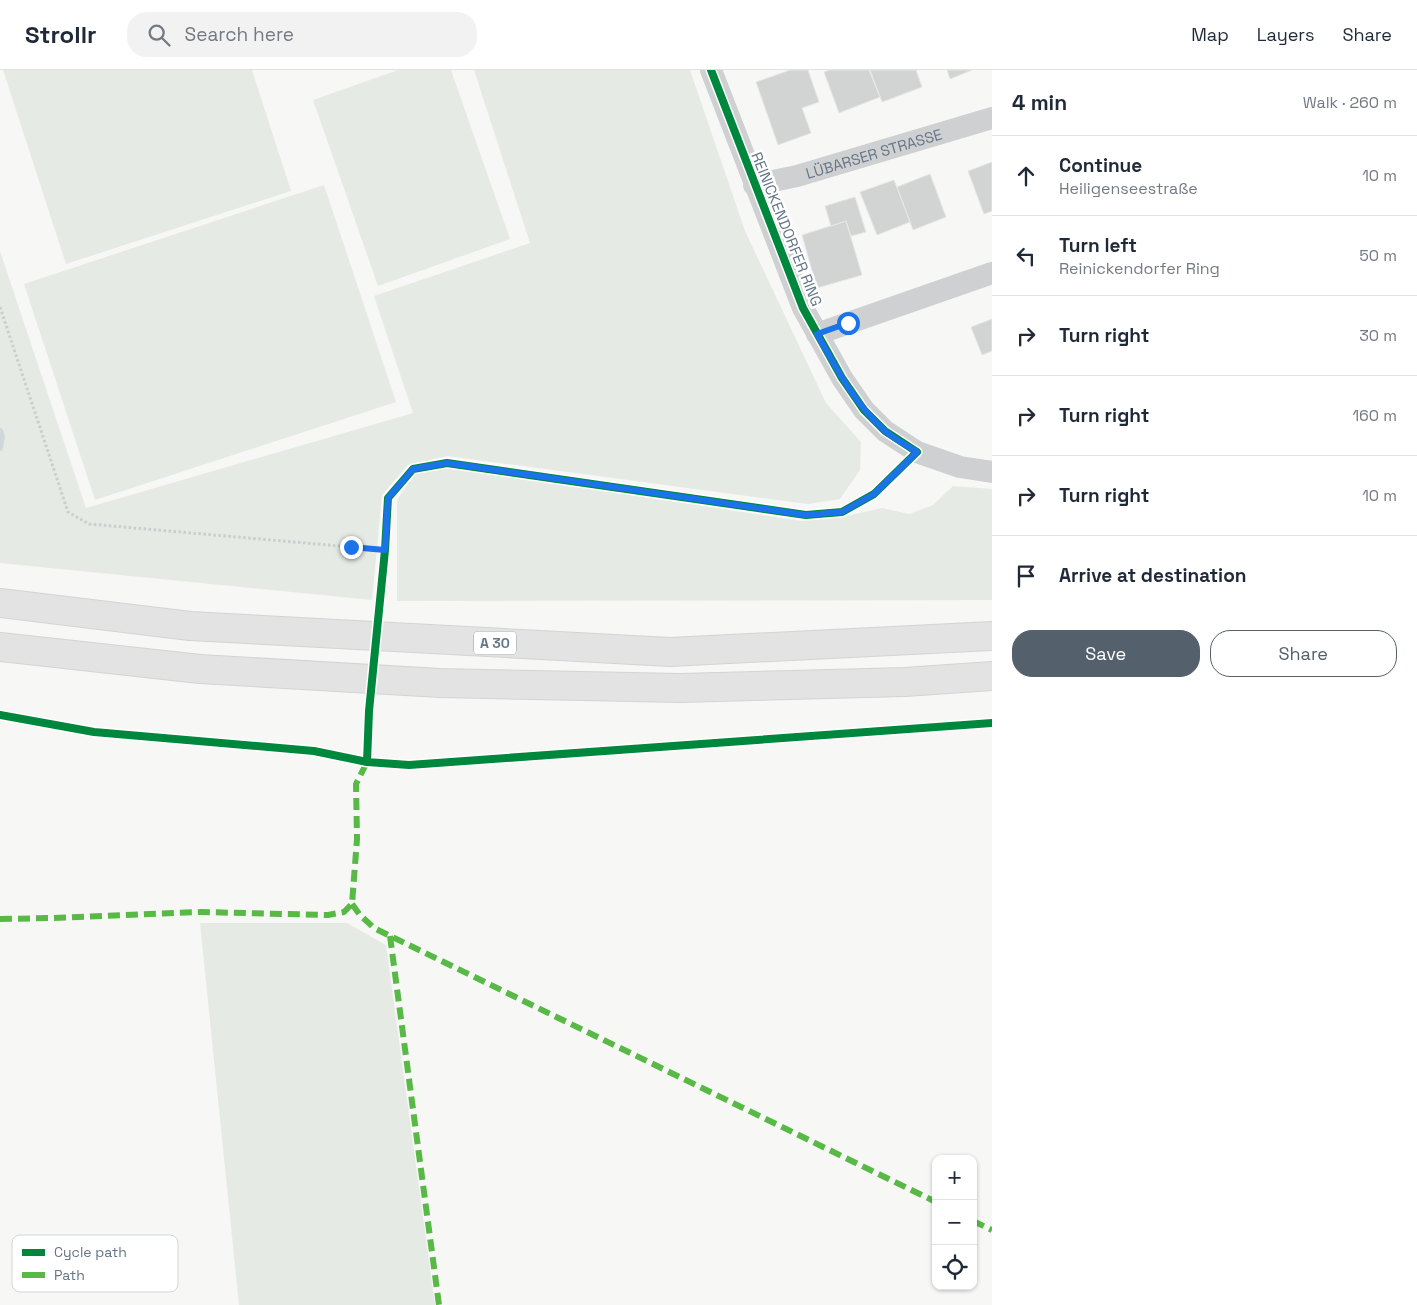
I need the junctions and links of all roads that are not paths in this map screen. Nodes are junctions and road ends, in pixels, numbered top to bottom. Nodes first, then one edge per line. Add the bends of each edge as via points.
1 (711, 70) edge
2 (992, 118) edge
3 (754, 185) junction
4 (992, 273) edge
5 (817, 334) junction
6 (992, 472) edge
7 (0, 604) edge
8 (992, 636) edge
9 (0, 647) edge
10 (992, 676) edge

1 - 3 street, REINICKENDORFER RING
2 - 3 street, LÜBARSER STRASSE via 797,176
3 - 5 street, REINICKENDORFER RING via 802,308
4 - 5 street
5 - 6 street, REINICKENDORFER RING via 864,410 885,431 917,452 960,467
7 - 8 highway, A 30 via 190,626 670,652
9 - 10 highway via 200,669 440,683 680,688

